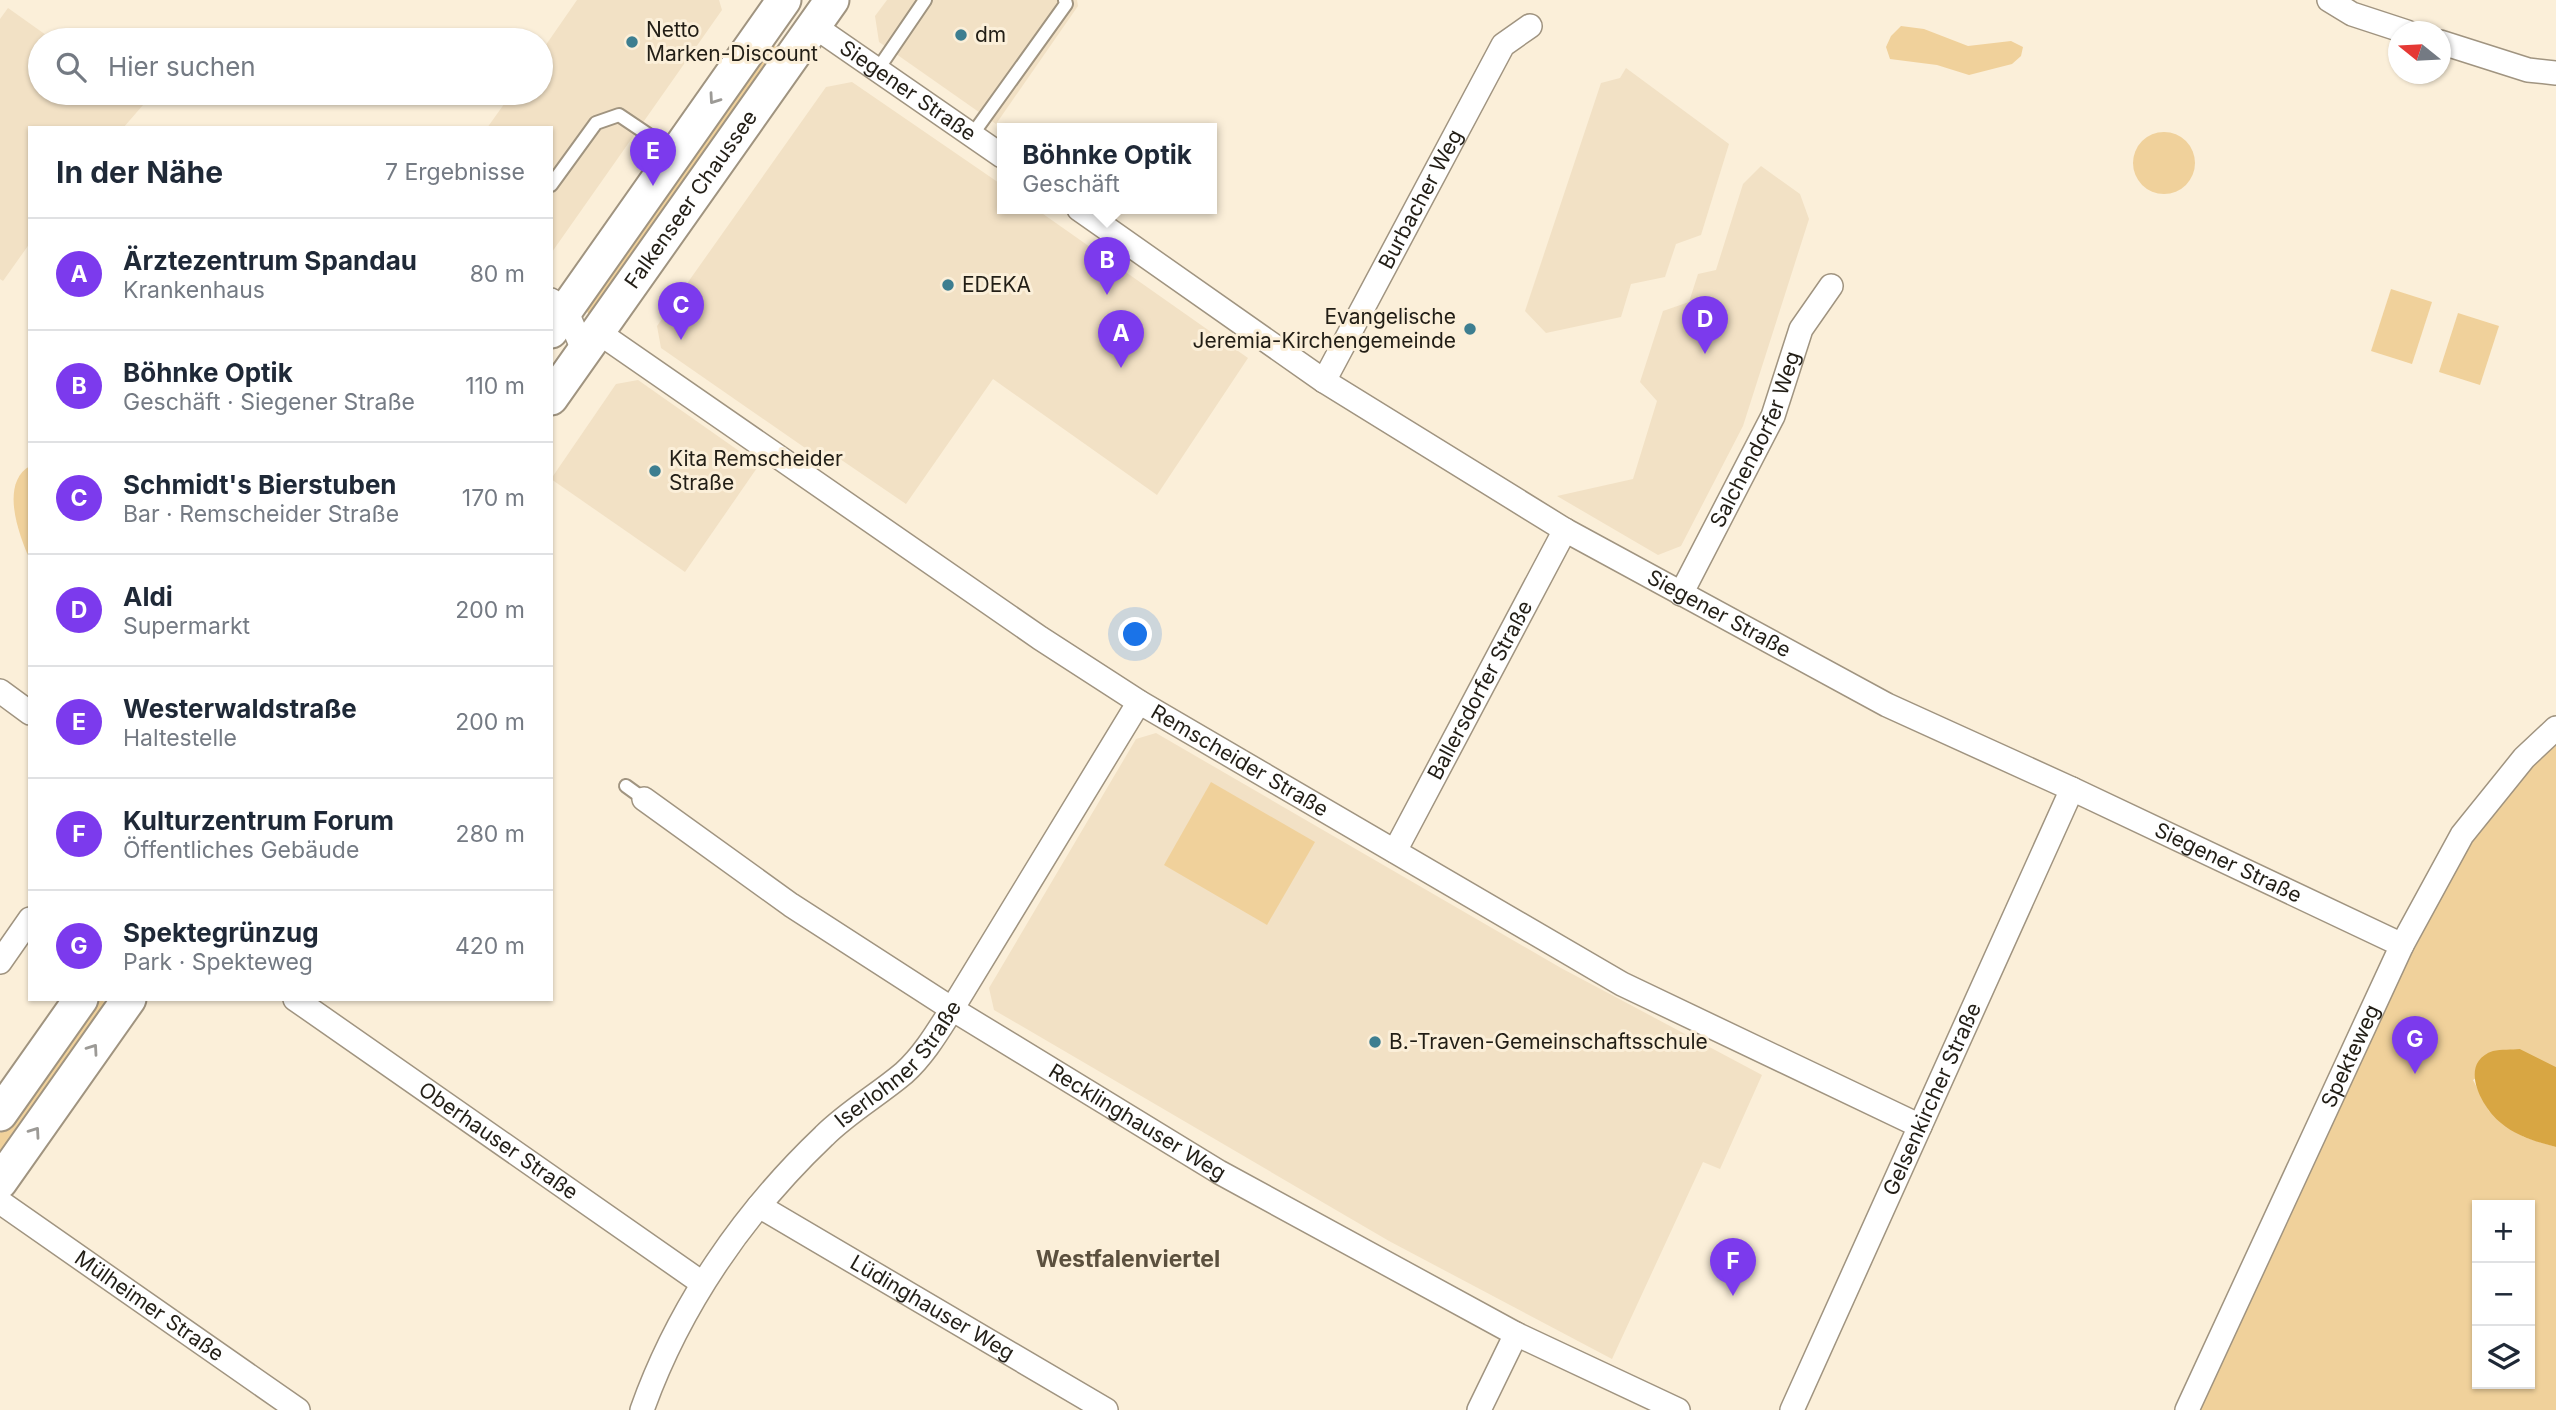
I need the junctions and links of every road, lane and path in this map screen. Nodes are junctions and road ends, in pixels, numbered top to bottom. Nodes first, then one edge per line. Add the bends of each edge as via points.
1 (925, 0) edge
2 (1065, 0) edge
3 (2329, 0) edge
4 (781, 1) edge
5 (823, 13) edge
6 (1530, 26) dead end
7 (2388, 26) edge
8 (2451, 45) edge
9 (878, 69) junction
10 (2556, 73) edge
11 (972, 135) junction
12 (997, 152) edge
13 (676, 153) junction
14 (553, 182) edge
15 (1086, 214) edge
16 (1831, 286) dead end
17 (556, 313) edge
18 (591, 342) junction
19 (1324, 381) junction
20 (553, 395) edge
21 (1565, 530) junction
22 (1681, 594) junction
23 (0, 691) edge
24 (1139, 702) junction
25 (28, 712) edge
26 (2556, 728) edge
27 (2072, 789) junction
28 (635, 792) dead end
29 (1395, 851) junction
30 (28, 922) edge
31 (2402, 944) junction
32 (0, 962) edge
33 (80, 1001) edge
34 (127, 1001) edge
35 (298, 1001) edge
36 (952, 1009) junction
37 (0, 1114) edge
38 (1920, 1126) junction
39 (0, 1182) edge
40 (0, 1202) edge
41 (759, 1206) junction
42 (702, 1283) junction
43 (1516, 1334) junction
44 (298, 1410) edge
45 (642, 1410) edge
46 (1106, 1410) edge
47 (1479, 1410) edge
48 (1678, 1410) edge
49 (1792, 1410) edge
50 (2187, 1410) edge

1 - 9 lane
2 - 11 lane
3 - 7 street
4 - 5 main road
4 -> 13 main road, Falkenseer Chaussee
5 - 9 street, Siegener Straße
5 - 18 main road, Falkenseer Chaussee
6 - 19 street, Burbacher Weg via 1503,45
8 - 10 street via 2528,70
9 - 11 street, Siegener Straße
11 - 12 street, Siegener Straße
13 - 14 lane via 620,115 596,123
13 - 17 main road, Falkenseer Chaussee
15 - 19 street, Siegener Straße
16 - 22 street, Salchendorfer Weg via 1801,329 1773,416
17 - 18 street
18 - 20 main road, Falkenseer Chaussee
18 - 24 street, Remscheider Straße
19 - 21 street, Siegener Straße
21 - 22 street, Siegener Straße
21 - 29 street, Ballersdorfer Straße
22 - 27 street, Siegener Straße via 1887,705
23 - 25 street
24 - 29 street, Remscheider Straße
24 - 36 street, Iserlohner Straße
26 - 31 street, Spekteweg via 2524,758 2462,835
27 - 31 street, Siegener Straße
27 - 38 street, Gelsenkircher Straße
28 - 36 street, Recklinghauser Weg via 791,905
29 - 38 street, Remscheider Straße via 1622,984
30 - 32 street
31 - 50 street, Spekteweg
33 - 37 main road
39 -> 34 main road
35 - 42 street, Oberhauser Straße
36 - 41 street, Iserlohner Straße via 904,1073 827,1133
36 - 43 street, Recklinghauser Weg via 1219,1172
38 - 49 street, Gelsenkircher Straße
40 - 44 street, Mülheimer Straße
41 - 42 street, Iserlohner Straße
41 - 46 street, Lüdinghauser Weg
42 - 45 street, Iserlohner Straße
43 - 47 street
43 - 48 street, Recklinghauser Weg

